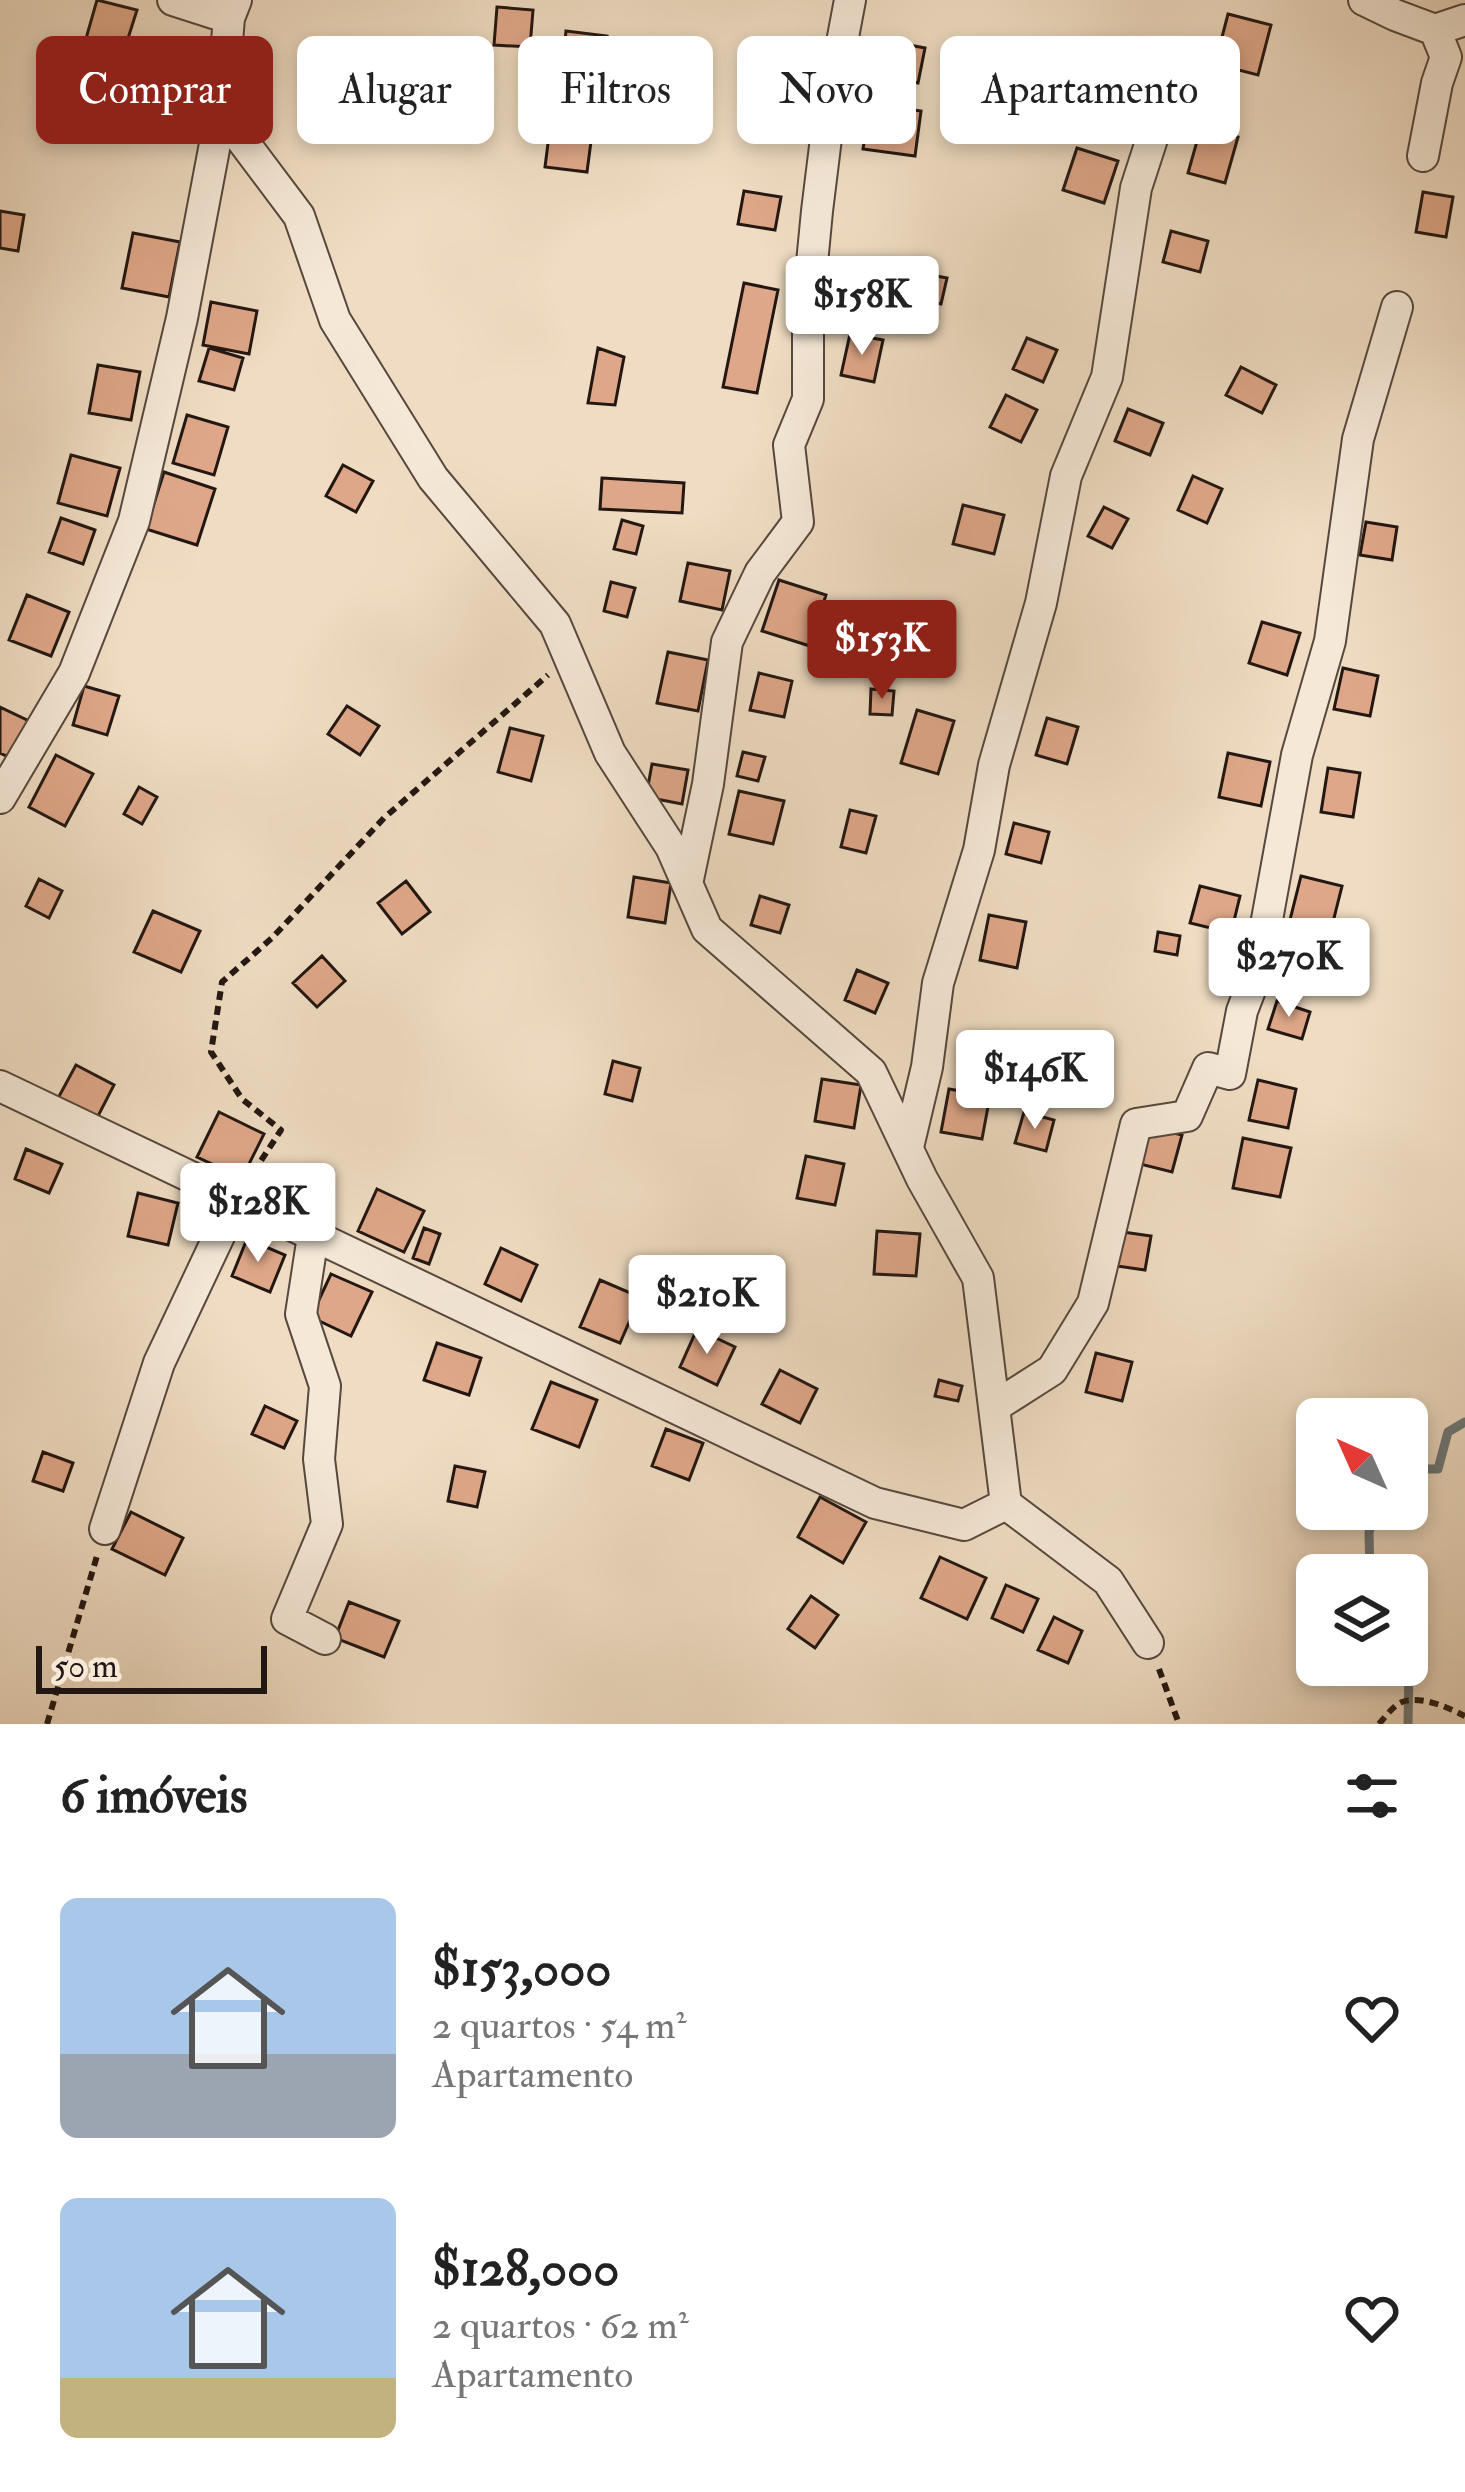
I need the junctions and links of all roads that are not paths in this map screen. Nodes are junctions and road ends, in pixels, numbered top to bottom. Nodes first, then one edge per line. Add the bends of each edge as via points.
1 (173, 0) edge
2 (850, 0) edge
3 (1364, 0) edge
4 (233, 9) edge
5 (1450, 25) edge
6 (214, 144) edge
7 (244, 144) edge
8 (1150, 144) edge
9 (1423, 156) dead end
10 (1396, 307) dead end
11 (0, 798) edge
12 (687, 884) junction
13 (0, 1086) edge
14 (908, 1147) junction
15 (236, 1199) junction
16 (313, 1236) junction
17 (994, 1407) junction
18 (1006, 1504) junction
19 (105, 1529) road end
20 (325, 1639) dead end
21 (1148, 1643) road end

1 - 4 street
2 - 12 street via 808,305 808,399 789,445 798,522 760,574 727,642
3 - 5 street
5 - 9 street
6 - 11 street via 134,521 74,673
7 - 12 street via 299,216 335,320 433,478 555,624 610,753
8 - 14 street via 1107,376 1066,476 979,850 938,983
10 - 17 street via 1358,439 1330,640 1297,754 1230,1074 1208,1068 1186,1116 1136,1124 1093,1303 1052,1370
12 - 14 street via 707,929 871,1072
13 - 15 street
14 - 17 street via 979,1278
15 - 16 street
15 - 19 street via 159,1363
16 - 18 street via 875,1503 964,1526
16 - 20 street via 301,1314 325,1386 319,1459 327,1524 287,1619
17 - 18 street
18 - 21 street via 1108,1581

